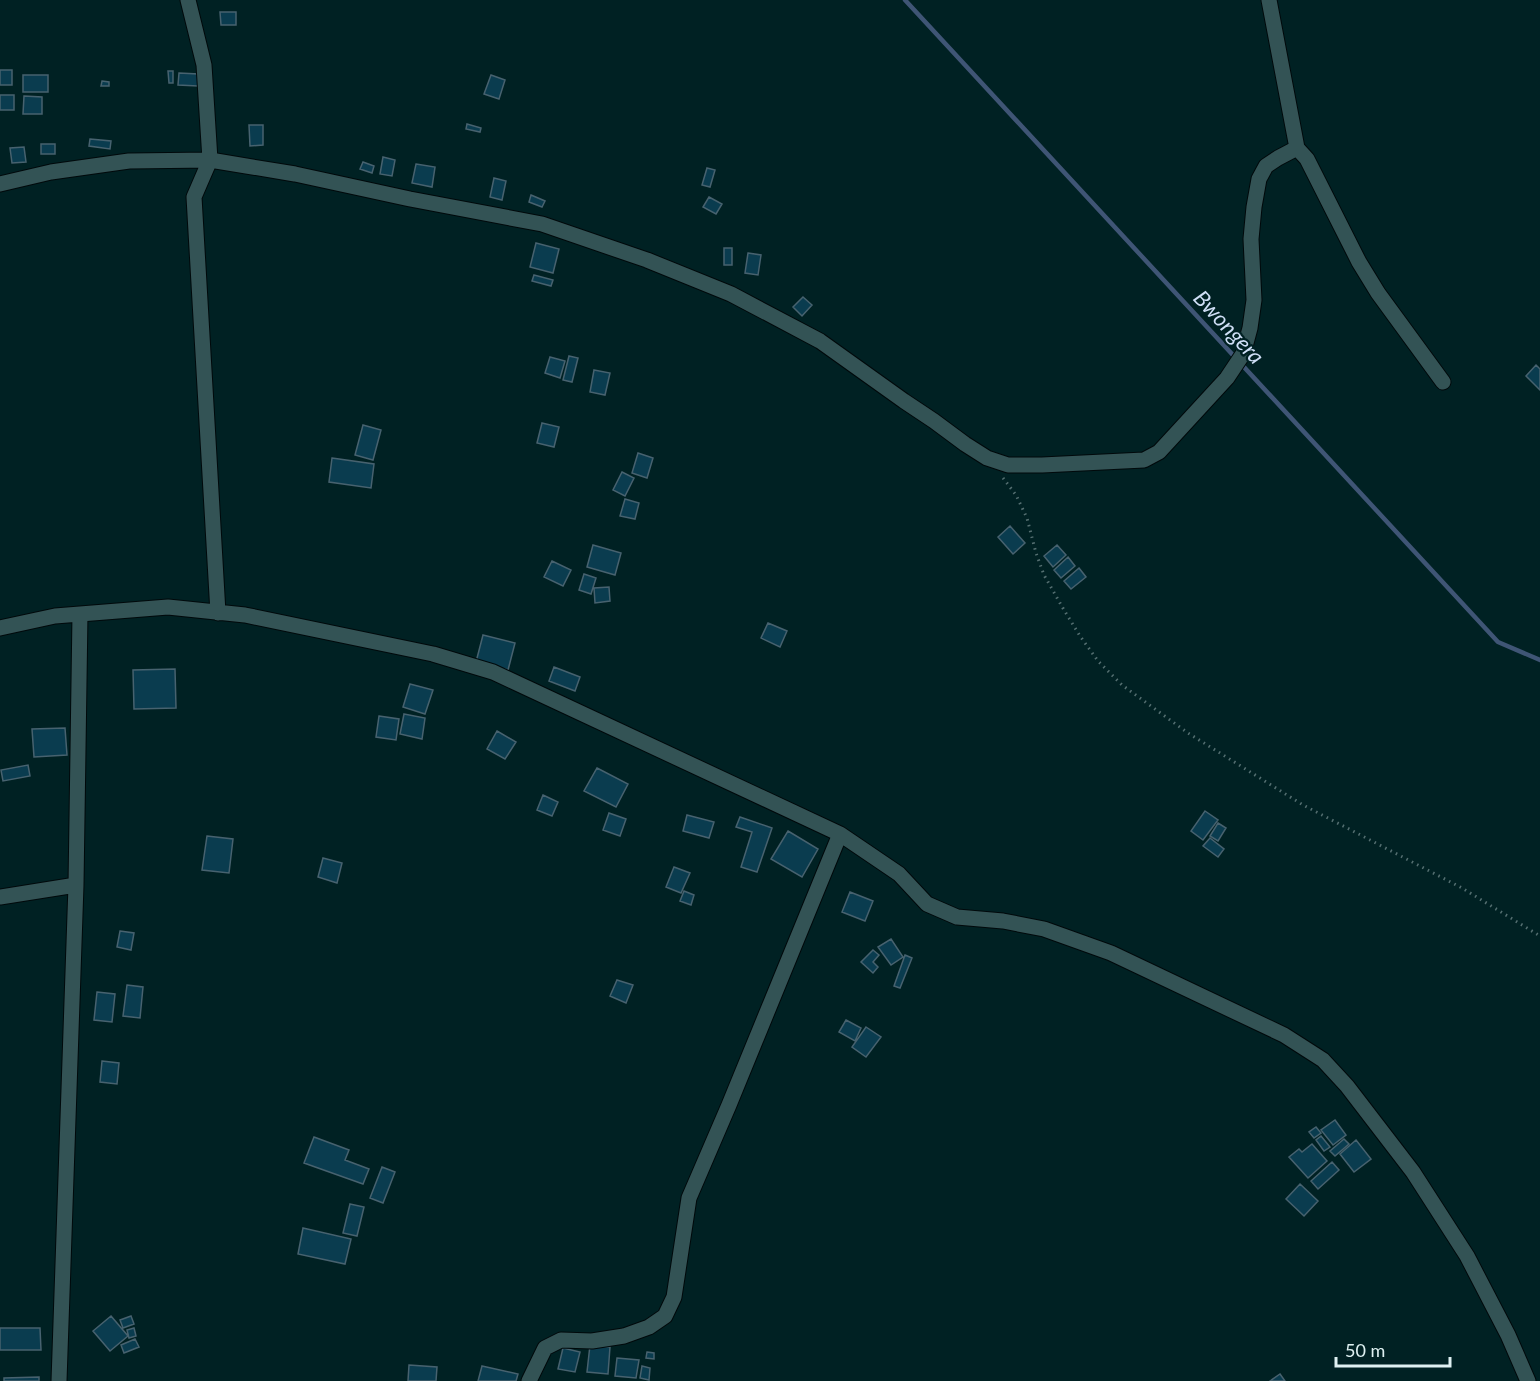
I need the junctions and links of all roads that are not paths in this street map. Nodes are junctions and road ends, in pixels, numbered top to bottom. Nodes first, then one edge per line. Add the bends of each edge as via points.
1 (188, 0) edge
2 (1269, 0) edge
3 (1298, 148) junction
4 (210, 160) junction
5 (0, 184) edge
6 (1443, 382) dead end
7 (218, 613) junction
8 (80, 614) junction
9 (0, 628) edge
10 (840, 834) junction
11 (76, 885) junction
12 (0, 897) edge
13 (59, 1381) edge
14 (529, 1381) edge
15 (1528, 1381) edge

1 - 4 street via 204,65
2 - 3 street
3 - 4 street via 1266,166 1259,179 1251,239 1254,300 1250,328 1243,354 1227,378 1160,452 1144,460 1042,465 1008,465 987,458 820,341 731,294 647,260 542,224
3 - 6 street via 1378,293
4 - 5 street via 129,161
4 - 7 street via 194,197
7 - 8 street via 168,607
7 - 10 street via 245,615 432,654 493,672
8 - 9 street
8 - 11 street
10 - 14 street via 689,1198 674,1297 665,1316 624,1336 561,1340 545,1348
10 - 15 street via 899,874 927,904 957,916 1044,928 1111,953 1284,1035 1323,1060 1413,1172 1467,1256
11 - 12 street
11 - 13 street

